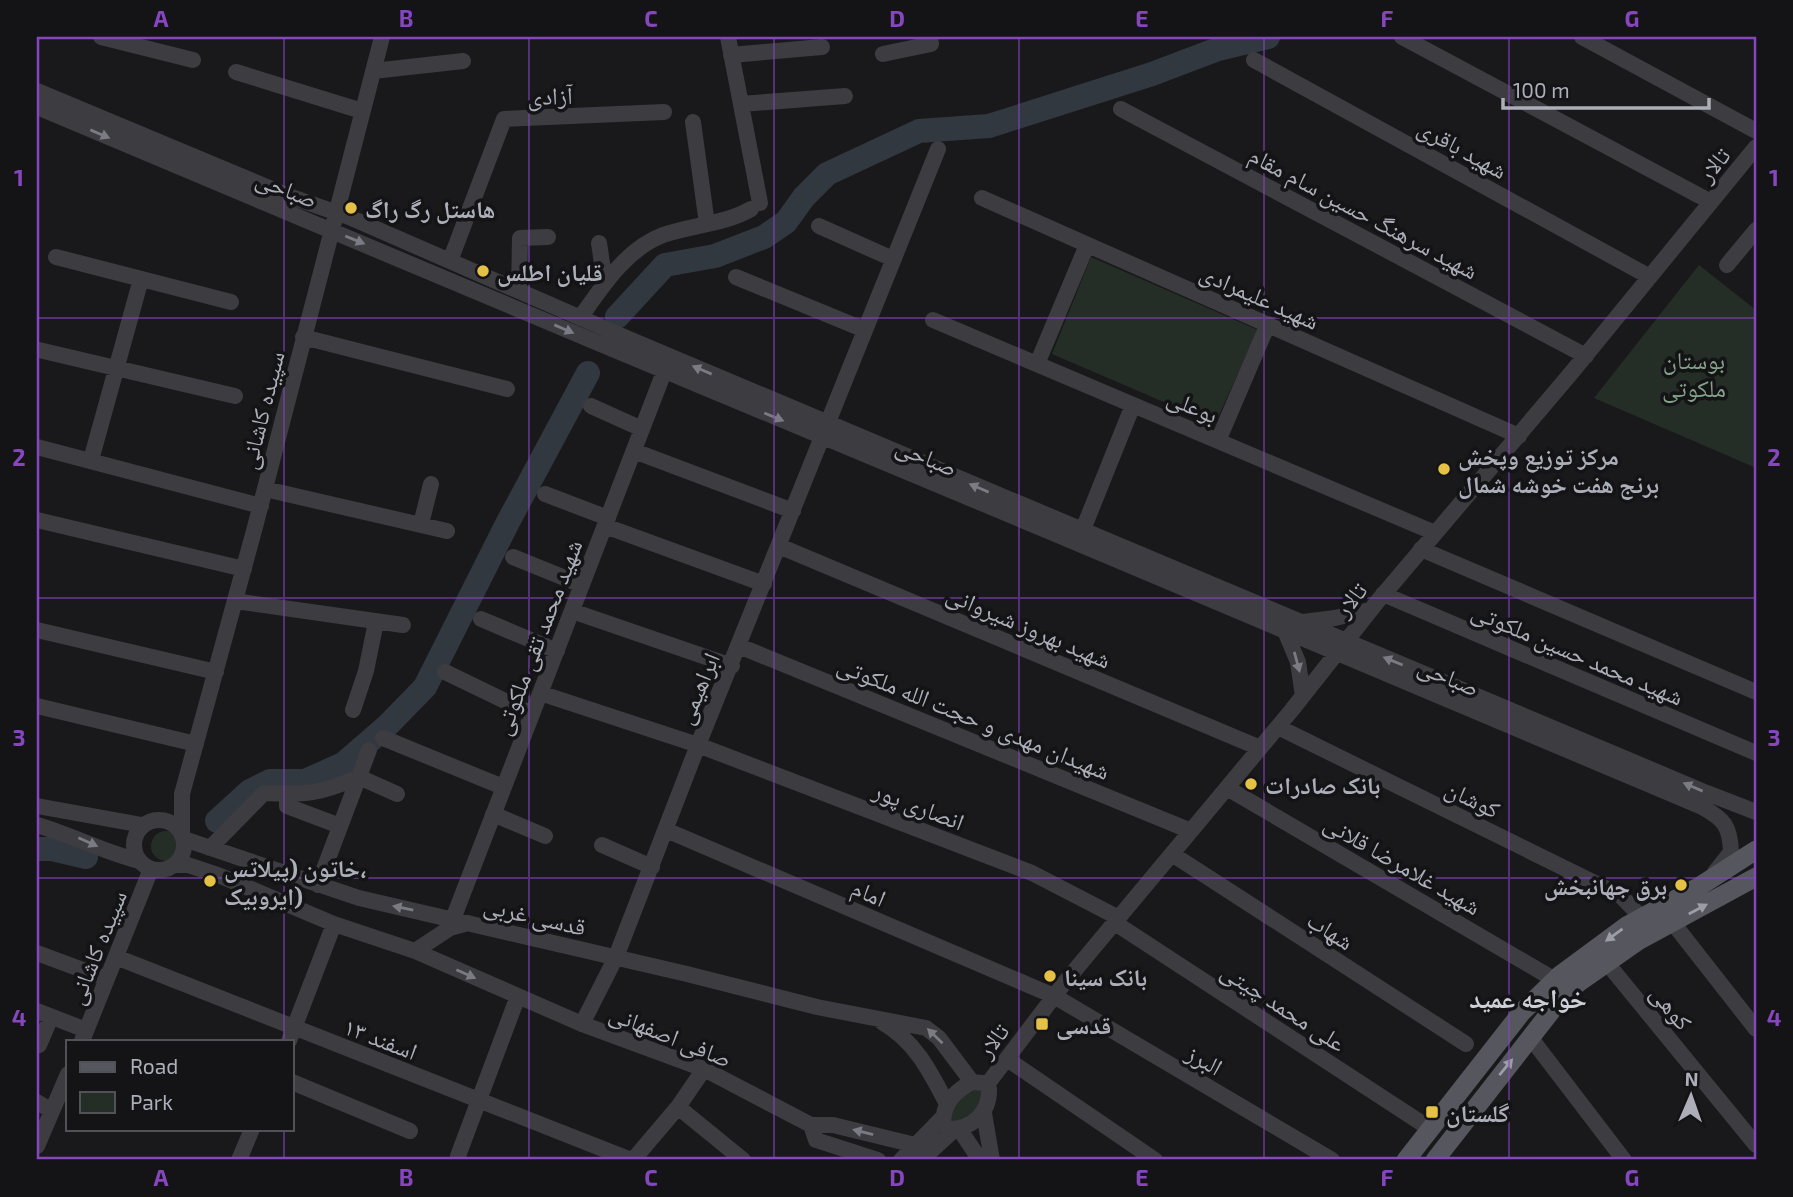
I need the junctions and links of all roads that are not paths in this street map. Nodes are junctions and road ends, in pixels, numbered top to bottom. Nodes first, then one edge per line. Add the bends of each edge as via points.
1 (101, 37) edge
2 (382, 37) edge
3 (728, 37) edge
4 (930, 37) edge
5 (1402, 37) edge
6 (1581, 37) edge
7 (822, 47) dead end
8 (883, 54) dead end
9 (731, 55) junction
10 (192, 60) dead end
11 (1254, 60) dead end
12 (463, 61) dead end
13 (373, 71) junction
14 (236, 72) dead end
15 (37, 91) edge
16 (845, 96) dead end
17 (741, 104) junction
18 (37, 107) edge
19 (1121, 109) dead end
20 (362, 111) junction
21 (664, 112) dead end
22 (693, 122) dead end
23 (1756, 131) edge
24 (1756, 147) edge
25 (938, 149) dead end
26 (982, 198) dead end
27 (1710, 202) junction
28 (335, 212) junction
29 (707, 224) junction
30 (819, 226) dead end
31 (331, 230) junction
32 (1756, 230) edge
33 (548, 237) dead end
34 (599, 243) dead end
35 (1087, 245) junction
36 (55, 257) dead end
37 (894, 259) junction
38 (450, 261) junction
39 (1727, 265) dead end
40 (736, 277) dead end
41 (1650, 277) junction
42 (141, 279) junction
43 (605, 283) junction
44 (519, 291) junction
45 (231, 302) dead end
46 (580, 318) junction
47 (933, 320) dead end
48 (1268, 324) junction
49 (865, 330) junction
50 (303, 337) junction
51 (38, 350) dead end
52 (1586, 355) junction
53 (1037, 364) junction
54 (117, 368) junction
55 (664, 372) junction
56 (507, 389) dead end
57 (234, 396) dead end
58 (1133, 405) junction
59 (591, 406) dead end
60 (642, 429) junction
61 (825, 430) junction
62 (1519, 436) junction
63 (1218, 441) junction
64 (37, 447) edge
65 (634, 451) junction
66 (91, 460) junction
67 (431, 484) dead end
68 (265, 489) junction
69 (545, 494) dead end
70 (261, 506) junction
71 (793, 511) junction
72 (37, 520) edge
73 (606, 522) junction
74 (421, 524) junction
75 (447, 531) dead end
76 (1082, 532) junction
77 (1435, 533) junction
78 (779, 546) junction
79 (1421, 549) junction
80 (513, 557) dead end
81 (244, 569) junction
82 (764, 584) junction
83 (582, 585) junction
84 (1383, 594) junction
85 (235, 601) junction
86 (1370, 610) junction
87 (572, 611) junction
88 (481, 619) dead end
89 (376, 622) junction
90 (1300, 622) junction
91 (403, 625) dead end
92 (37, 630) edge
93 (1285, 631) junction
94 (739, 646) junction
95 (1341, 647) junction
96 (556, 650) junction
97 (732, 666) junction
98 (216, 672) junction
99 (445, 672) dead end
100 (1756, 692) edge
101 (540, 693) junction
102 (1303, 696) junction
103 (37, 706) edge
104 (353, 710) dead end
105 (532, 714) junction
106 (1278, 727) junction
107 (383, 738) dead end
108 (196, 744) junction
109 (698, 745) junction
110 (1260, 748) junction
111 (369, 750) dead end
112 (1756, 753) edge
113 (359, 778) junction
114 (1660, 782) junction
115 (503, 787) junction
116 (1227, 788) junction
117 (182, 794) junction
118 (287, 794) junction
119 (397, 794) dead end
120 (37, 806) edge
121 (1756, 812) edge
122 (493, 814) junction
123 (148, 822) junction
124 (37, 824) edge
125 (340, 827) junction
126 (666, 830) junction
127 (1191, 831) junction
128 (183, 836) junction
129 (545, 836) dead end
130 (602, 845) dead end
131 (210, 848) junction
132 (1756, 849) edge
133 (1172, 854) junction
134 (145, 865) junction
135 (174, 865) junction
136 (652, 867) junction
137 (1756, 877) edge
138 (318, 885) junction
139 (1700, 886) junction
140 (1641, 917) junction
141 (453, 919) junction
142 (1117, 920) junction
143 (470, 923) junction
144 (1672, 923) junction
145 (334, 924) junction
146 (415, 951) junction
147 (37, 953) edge
148 (116, 957) junction
149 (616, 957) junction
150 (1607, 963) junction
151 (107, 979) junction
152 (1555, 980) junction
153 (518, 996) junction
154 (1054, 996) junction
155 (1522, 1012) junction
156 (44, 1014) edge
157 (880, 1021) junction
158 (582, 1024) junction
159 (1755, 1026) edge
160 (1534, 1033) junction
161 (291, 1035) edge
162 (84, 1036) edge
163 (1466, 1044) dead end
164 (39, 1045) dead end
165 (1007, 1059) junction
166 (704, 1069) junction
167 (66, 1082) edge
168 (294, 1083) edge
169 (979, 1084) junction
170 (479, 1099) junction
171 (37, 1102) edge
172 (678, 1107) junction
173 (52, 1111) junction
174 (945, 1111) junction
175 (984, 1112) junction
176 (811, 1125) junction
177 (1429, 1128) junction
178 (252, 1130) edge
179 (958, 1130) junction
180 (410, 1131) dead end
181 (39, 1137) edge
182 (1756, 1145) edge
183 (918, 1153) edge
184 (239, 1160) edge
185 (458, 1160) edge
186 (632, 1160) edge
187 (743, 1160) edge
188 (878, 1160) edge
189 (901, 1160) edge
190 (980, 1160) edge
191 (992, 1160) edge
192 (1155, 1160) edge
193 (1332, 1160) edge
194 (1406, 1160) edge
195 (1435, 1160) edge
196 (1624, 1160) edge

1 - 10 street
2 - 13 street, سپیده کاشانی
3 - 9 street
4 - 8 street via 931,44
5 - 27 street
6 - 23 street
7 - 9 street
9 - 17 street
11 - 41 street, شهید باقری
12 - 13 street
13 - 20 street, سپیده کاشانی
14 - 20 street
15 - 28 street, صباحی
16 - 17 street
17 - 29 street via 756,206
18 -> 31 street, صباحی
19 - 52 street, شهید سرهنگ حسین سام مقام
20 - 28 street, سپیده کاشانی
21 - 38 street, آزادی via 504,119
22 - 29 street
24 - 27 street, تالار
25 - 37 street, ابراهیمی
26 - 35 street, شهید علیمرادی
27 - 41 street, تالار
28 - 31 street, سپیده کاشانی
28 - 38 street, صباحی
29 - 43 street via 661,236 637,251
30 - 37 street
31 - 50 street, سپیده کاشانی
31 -> 55 street, صباحی
32 - 39 street
33 - 44 street via 520,238
34 - 43 street
35 - 48 street, شهید علیمرادی
35 - 53 street
36 - 42 street
37 - 49 street, ابراهیمی
38 - 44 street, صباحی
40 - 49 street
41 - 52 street, تالار
42 - 45 street
42 - 54 street
43 - 46 street
44 - 46 street, صباحی
61 -> 46 street, صباحی
47 - 53 street, بوعلی
48 - 62 street, شهید علیمرادی
48 - 63 street
49 - 61 street, ابراهیمی
50 - 56 street
50 - 68 street, سپیده کاشانی
51 - 54 street
52 - 62 street, تالار
53 - 58 street, بوعلی
54 - 57 street
54 - 66 street
55 - 60 street, شهید محمد تقی ملکوتی
55 -> 61 street, صباحی
58 - 63 street, بوعلی
58 - 76 street
59 - 60 street
60 - 65 street, شهید محمد تقی ملکوتی
61 - 71 street, ابراهیمی
76 -> 61 street, صباحی
61 - 93 street, صباحی
62 - 77 street, تالار
63 - 77 street, بوعلی
64 - 66 street
65 - 71 street
65 - 73 street, شهید محمد تقی ملکوتی
66 - 70 street
67 - 74 street
68 - 70 street, سپیده کاشانی
68 - 74 street
69 - 73 street
70 - 81 street, سپیده کاشانی
71 - 78 street, ابراهیمی
72 - 81 street
73 - 82 street
73 - 83 street, شهید محمد تقی ملکوتی
74 - 75 street
76 - 90 street, صباحی
77 - 79 street, تالار
78 - 82 street, ابراهیمی
78 - 110 street, شهید بهروز شیروانی
79 - 84 street, تالار
79 - 100 street
80 - 83 street
81 - 85 street, سپیده کاشانی
82 - 94 street, ابراهیمی
83 - 87 street, شهید محمد تقی ملکوتی
84 - 86 street, تالار
84 - 112 street, شهید محمد حسین ملکوتی
85 - 89 street
85 - 98 street, سپیده کاشانی
86 - 90 street
86 - 95 street, تالار
87 - 96 street, شهید محمد تقی ملکوتی
87 - 97 street
88 - 96 street
89 - 91 street
89 - 104 street
90 - 95 street, صباحی
92 - 98 street
93 - 95 street, صباحی
93 -> 102 street via 1298,662
94 - 97 street, ابراهیمی
94 - 127 street, شهیدان مهدی و حجت الله ملکوتی
95 - 102 street, تالار
95 - 114 street, صباحی
96 - 101 street, شهید محمد تقی ملکوتی
97 - 109 street, ابراهیمی
98 - 108 street, سپیده کاشانی
99 - 105 street
101 - 105 street, شهید محمد تقی ملکوتی
101 - 109 street, انصاری پور
102 - 106 street, تالار
103 - 108 street
105 - 115 street, شهید محمد تقی ملکوتی
106 - 110 street, تالار
106 - 140 street, کوشان via 1621,896
107 - 115 street
108 - 117 street, سپیده کاشانی
109 - 126 street, ابراهیمی
109 - 142 street, انصاری پور via 1032,873
110 - 116 street, تالار
111 - 113 street
113 - 118 street via 325,792
113 - 119 street
113 - 125 street
121 -> 114 street, صباحی
114 - 139 street, صباحی via 1720,817 1731,835 1731,852 1725,862
115 - 122 street, شهید محمد تقی ملکوتی
116 - 127 street, تالار
116 - 152 street, شهید غلامرضا قلانی
117 - 123 street
117 - 128 street, سپیده کاشانی
118 - 125 street via 288,806
118 - 131 street via 264,793
120 - 123 street
122 - 129 street
122 - 141 street, شهید محمد تقی ملکوتی
123 - 128 street via 167,820
123 - 134 street via 133,842 134,852
124 -> 134 street
125 - 138 street
126 - 136 street, ابراهیمی
126 - 154 street, امام
127 - 133 street, تالار
128 - 131 street, قدسی غربی
128 - 135 street via 183,854
130 - 136 street
131 - 138 street, قدسی غربی
132 - 139 main road
133 - 142 street, تالار
133 - 163 street, شهاب
134 - 135 street via 167,869
134 - 148 street, سپیده کاشانی
135 - 145 street via 218,875
136 - 149 street, ابراهیمی
144 -> 137 main road
141 -> 138 street, قدسی غربی
139 - 140 main road
140 -> 152 main road
141 - 143 street, قدسی غربی
142 - 154 street, تالار
142 - 177 street, علی محمد چیتی
143 - 146 street via 450,928
143 - 149 street, قدسی غربی
144 - 150 main road
144 - 159 street
145 - 146 street
145 - 161 street
146 -> 153 street, صافی اصفهانی
147 - 151 street
148 - 151 street, سپیده کاشانی
148 - 161 street, اسفند ۱۳
149 - 157 street, قدسی غربی
149 - 158 street, ابراهیمی
150 - 160 main road via 1578,983
150 - 182 street, کوهی
151 - 162 street, سپیده کاشانی
152 - 155 main road
153 - 158 street, صافی اصفهانی
153 - 170 street
154 - 165 street, تالار
154 - 193 street, البرز
155 - 160 main road
155 - 177 main road
156 - 162 street
156 - 164 street
169 -> 157 street, قدسی غربی via 926,1028
157 - 174 street, قدسی غربی via 917,1051
158 - 166 street, صافی اصفهانی
195 -> 160 main road
160 - 196 street
161 - 170 street, اسفند ۱۳
165 - 169 street, تالار
165 - 192 street
166 - 172 street
166 - 176 street, صافی اصفهانی
167 - 173 street
168 - 180 street
169 - 174 street, تالار via 959,1089
169 - 175 street via 989,1088
170 - 185 street
170 - 186 street, اسفند ۱۳
171 - 173 street
172 - 186 street
172 - 187 street
173 - 181 street
174 - 179 street, قدسی غربی via 943,1124
174 - 183 street
175 - 179 street
175 - 191 street
183 -> 176 street, صافی اصفهانی via 833,1125
176 - 188 street via 816,1140
177 - 194 main road
178 - 184 street
179 - 183 street
179 - 190 street, قدسی غربی
183 - 189 street

